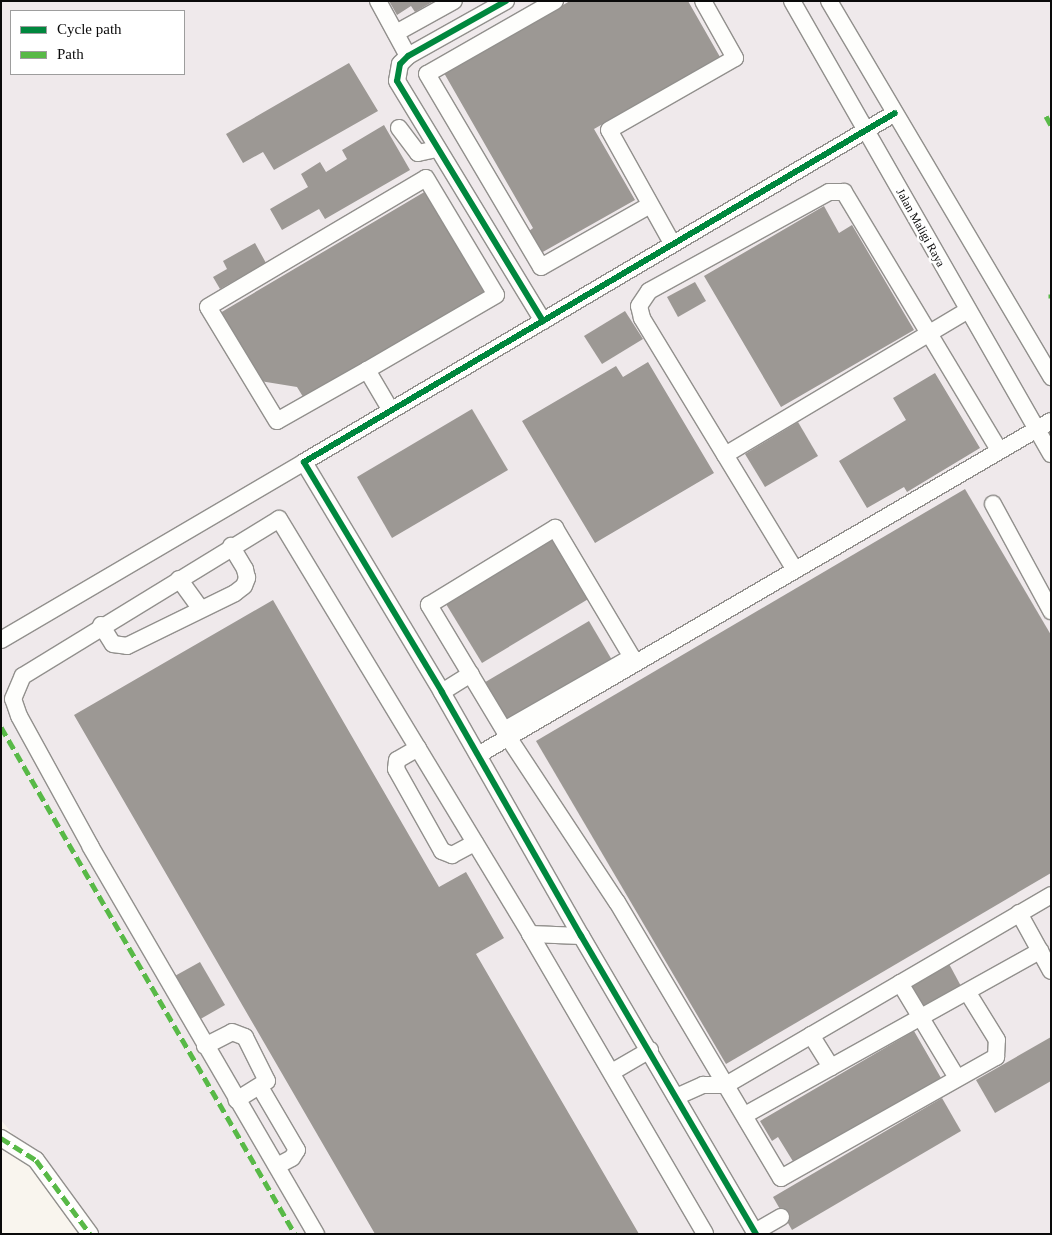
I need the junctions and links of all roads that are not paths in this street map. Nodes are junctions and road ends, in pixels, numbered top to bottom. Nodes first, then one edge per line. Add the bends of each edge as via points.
1 (378, 1) edge
2 (454, 1) edge
3 (506, 1) edge
4 (555, 1) edge
5 (703, 1) edge
6 (792, 1) edge
7 (828, 1) edge
8 (396, 34) junction
9 (408, 56) junction
10 (895, 113) junction
11 (399, 128) dead end
12 (865, 130) junction
13 (437, 149) junction
14 (650, 205) junction
15 (672, 243) junction
16 (967, 311) junction
17 (543, 321) junction
18 (928, 333) junction
19 (367, 370) junction
20 (1051, 377) edge
21 (390, 409) junction
22 (1044, 426) edge
23 (999, 450) junction
24 (1051, 454) edge
25 (725, 455) junction
26 (304, 462) junction
27 (993, 504) dead end
28 (231, 546) junction
29 (795, 570) junction
30 (179, 579) junction
31 (201, 609) junction
32 (1051, 611) edge
33 (101, 625) junction
34 (1, 640) edge
35 (471, 674) junction
36 (442, 692) junction
37 (508, 737) junction
38 (418, 748) junction
39 (478, 755) junction
40 (475, 843) junction
41 (1051, 895) edge
42 (1019, 913) junction
43 (530, 934) junction
44 (580, 936) junction
45 (1040, 951) junction
46 (1051, 971) edge
47 (900, 983) junction
48 (968, 993) junction
49 (921, 1017) junction
50 (811, 1035) junction
51 (204, 1046) junction
52 (650, 1050) junction
53 (831, 1067) junction
54 (612, 1072) junction
55 (957, 1078) junction
56 (726, 1085) junction
57 (260, 1087) junction
58 (676, 1098) junction
59 (237, 1100) junction
60 (745, 1115) junction
61 (1, 1138) edge
62 (277, 1166) junction
63 (780, 1217) dead end
64 (755, 1233) edge
65 (90, 1234) edge
66 (316, 1234) edge
67 (705, 1234) edge

1 - 8 street
2 - 8 street
3 - 9 street
4 - 14 street via 426,74 541,267
5 - 14 street via 735,58 609,130
6 - 12 street, Jalan Maligi Raya
7 - 10 street
8 - 9 street
9 - 13 street via 400,64 398,81
10 - 12 street
10 - 20 street
11 - 13 street via 418,153
12 - 15 street
12 - 16 street, Jalan Maligi Raya
13 - 17 street
14 - 15 street
15 - 17 street
16 - 18 street
16 - 22 street, Jalan Maligi Raya
17 - 21 street
18 - 23 street
18 - 25 street
18 - 25 street via 846,194 839,190 829,192 649,291 639,306 642,318
19 - 19 street via 496,295 426,178 208,307 277,421
19 - 21 street
21 - 26 street
22 - 23 street
22 - 24 street, Jalan Maligi Raya
23 - 29 street
25 - 29 street
26 - 34 street
26 - 36 street
27 - 32 street
28 - 30 street
28 - 31 street via 246,569 244,586
28 - 38 street via 273,520 283,521
29 - 37 street
30 - 31 street
30 - 33 street
31 - 33 street via 127,646 113,644
33 - 51 street via 23,676 14,693 16,708
35 - 35 street via 504,730 632,657 555,528 429,605
35 - 36 street
36 - 39 street
37 - 39 street
37 - 56 street via 617,902
38 - 40 street
38 - 40 street via 397,760 396,769 442,852 452,855
39 - 44 street
40 - 43 street
41 - 42 street
42 - 45 street
42 - 47 street
43 - 44 street
43 - 54 street
44 - 52 street
45 - 46 street
45 - 48 street
47 - 49 street
47 - 50 street
48 - 49 street
48 - 55 street via 997,1040 999,1049 996,1057
49 - 53 street
49 - 55 street
50 - 53 street
50 - 56 street
51 - 57 street via 232,1032 245,1037 267,1078
51 - 59 street
52 - 54 street
52 - 58 street
53 - 60 street
54 - 67 street
55 - 60 street via 781,1178
56 - 58 street via 703,1085
56 - 60 street
57 - 59 street
57 - 62 street via 297,1150 292,1158
58 - 64 street
59 - 62 street
61 - 65 street via 36,1160
62 - 66 street
63 - 64 street

